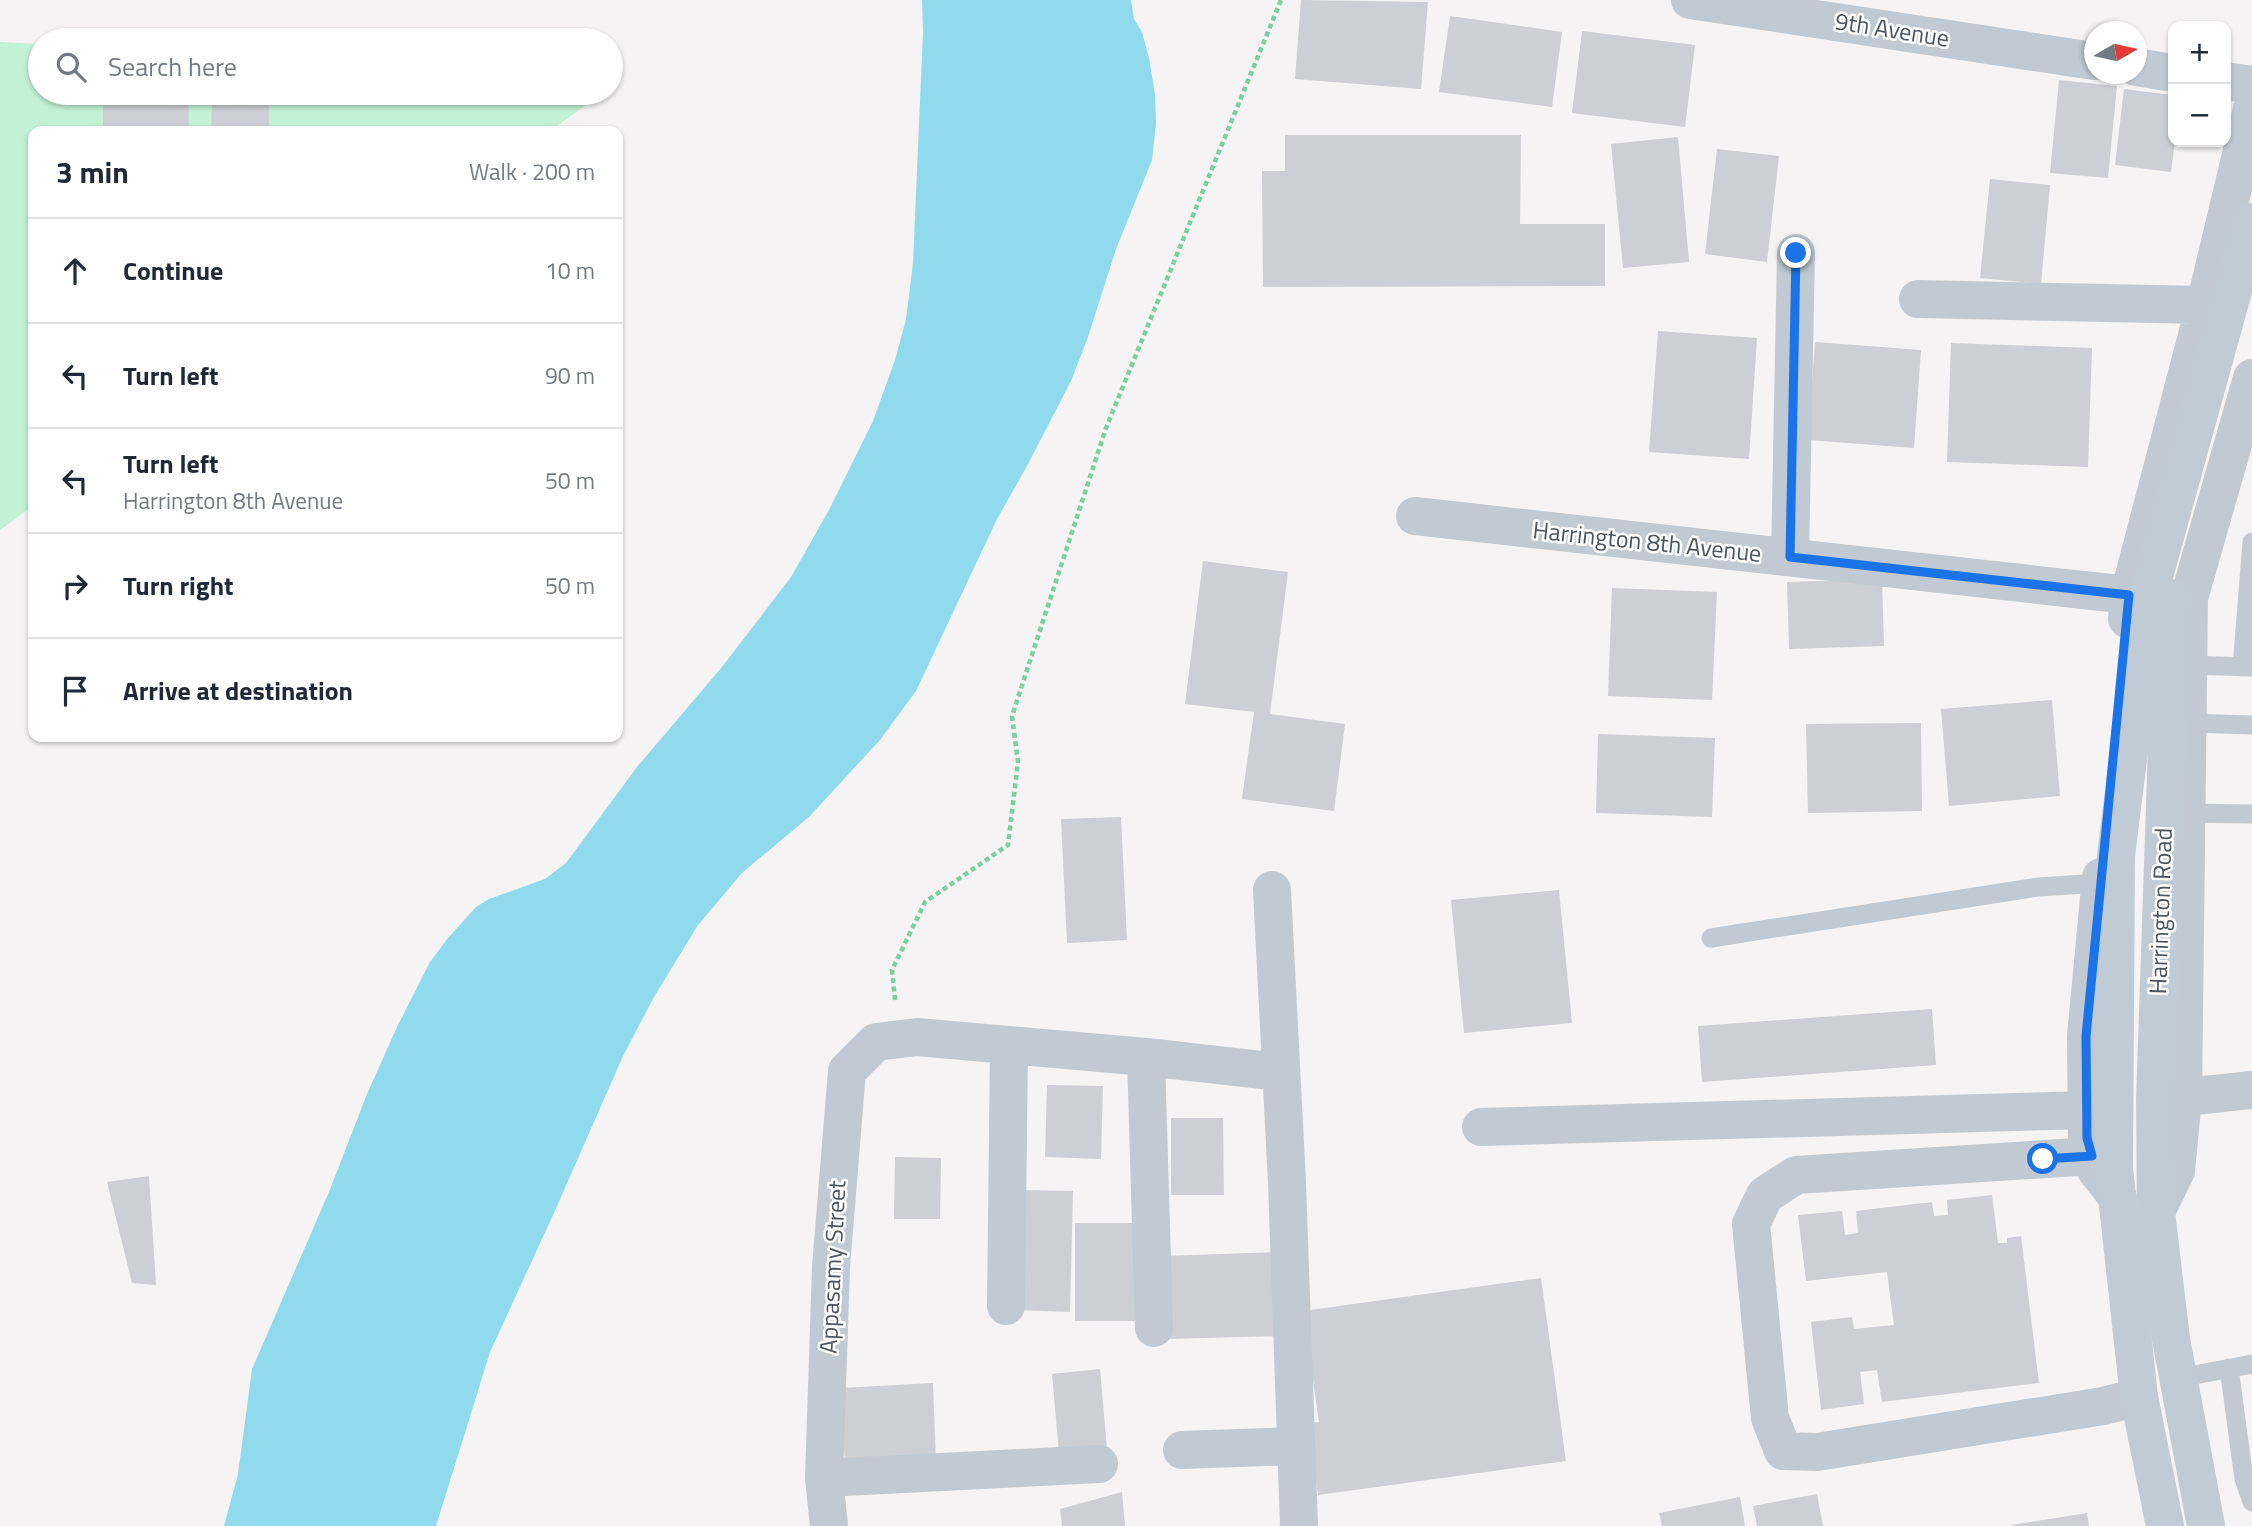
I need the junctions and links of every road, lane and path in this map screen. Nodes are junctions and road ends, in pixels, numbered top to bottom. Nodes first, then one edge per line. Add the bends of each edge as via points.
1 (1281, 0) edge
2 (1690, 0) edge
3 (2084, 59) edge
4 (2147, 69) edge
5 (2168, 72) edge
6 (2231, 82) edge
7 (2252, 85) edge
8 (2252, 109) edge
9 (2252, 222) edge
10 (1796, 253) dead end
11 (1918, 299) dead end
12 (2252, 303) edge
13 (2205, 305) junction
14 (2252, 379) edge
15 (2245, 427) edge
16 (1415, 516) dead end
17 (2252, 542) edge
18 (1790, 557) junction
19 (2129, 595) junction
20 (2188, 666) junction
21 (2247, 667) edge
22 (2188, 723) junction
23 (2252, 725) edge
24 (2187, 813) junction
25 (2252, 814) edge
26 (2101, 883) junction
27 (1272, 890) dead end
28 (1711, 938) dead end
29 (898, 1040) junction
30 (1009, 1046) junction
31 (1146, 1057) junction
32 (1280, 1072) junction
33 (2252, 1090) edge
34 (2169, 1099) junction
35 (2101, 1108) junction
36 (1481, 1127) dead end
37 (2092, 1156) junction
38 (2118, 1198) junction
39 (1006, 1306) dead end
40 (1154, 1328) dead end
41 (2252, 1364) edge
42 (2229, 1368) junction
43 (2179, 1378) junction
44 (2139, 1397) junction
45 (1296, 1446) junction
46 (1182, 1450) dead end
47 (1099, 1464) dead end
48 (824, 1478) junction
49 (2252, 1502) edge
50 (829, 1526) edge
51 (1299, 1526) edge
52 (2165, 1526) edge
53 (2206, 1526) edge

1 - 29 path via 1105,428 1012,716 1018,762 1008,845 925,902 892,970
2 - 3 street, 9th Avenue
4 - 5 street
6 - 7 street
8 - 13 street
9 - 35 street, Harrington Road via 2148,598 2116,856
10 - 18 street
11 - 13 street
12 - 34 street, Harrington Road via 2171,602
13 - 19 street
14 - 15 street
15 - 20 street via 2189,598
16 - 18 street, Harrington 8th Avenue
17 - 21 lane
18 - 19 street, Harrington 8th Avenue
19 - 26 street
20 - 21 lane
20 - 22 street
22 - 23 lane
22 - 24 street
24 - 25 lane
24 - 34 street
26 - 28 lane via 2038,887
26 - 35 street via 2086,1036
27 - 32 street
29 - 30 street, Appasamy Street via 916,1037
29 - 48 street, Appasamy Street via 876,1042 847,1071 831,1267
30 - 31 street, Appasamy Street
30 - 39 street
31 - 32 street, Appasamy Street
31 - 40 street
32 - 45 street
33 - 34 street
34 - 43 street, Harrington Road via 2156,1212
35 - 36 street
35 - 37 street via 2087,1138
35 - 38 street, Harrington Road
37 - 38 street via 2096,1170
37 - 44 street via 1796,1175 1765,1195 1751,1224 1770,1418 1783,1451 1816,1452
38 - 44 street, Harrington Road
41 - 42 lane
42 - 43 lane
42 - 49 lane via 2244,1479
43 - 53 street, Harrington Road
44 - 52 street, Harrington Road
45 - 46 street
45 - 51 street
47 - 48 street
48 - 50 street, Appasamy Street

